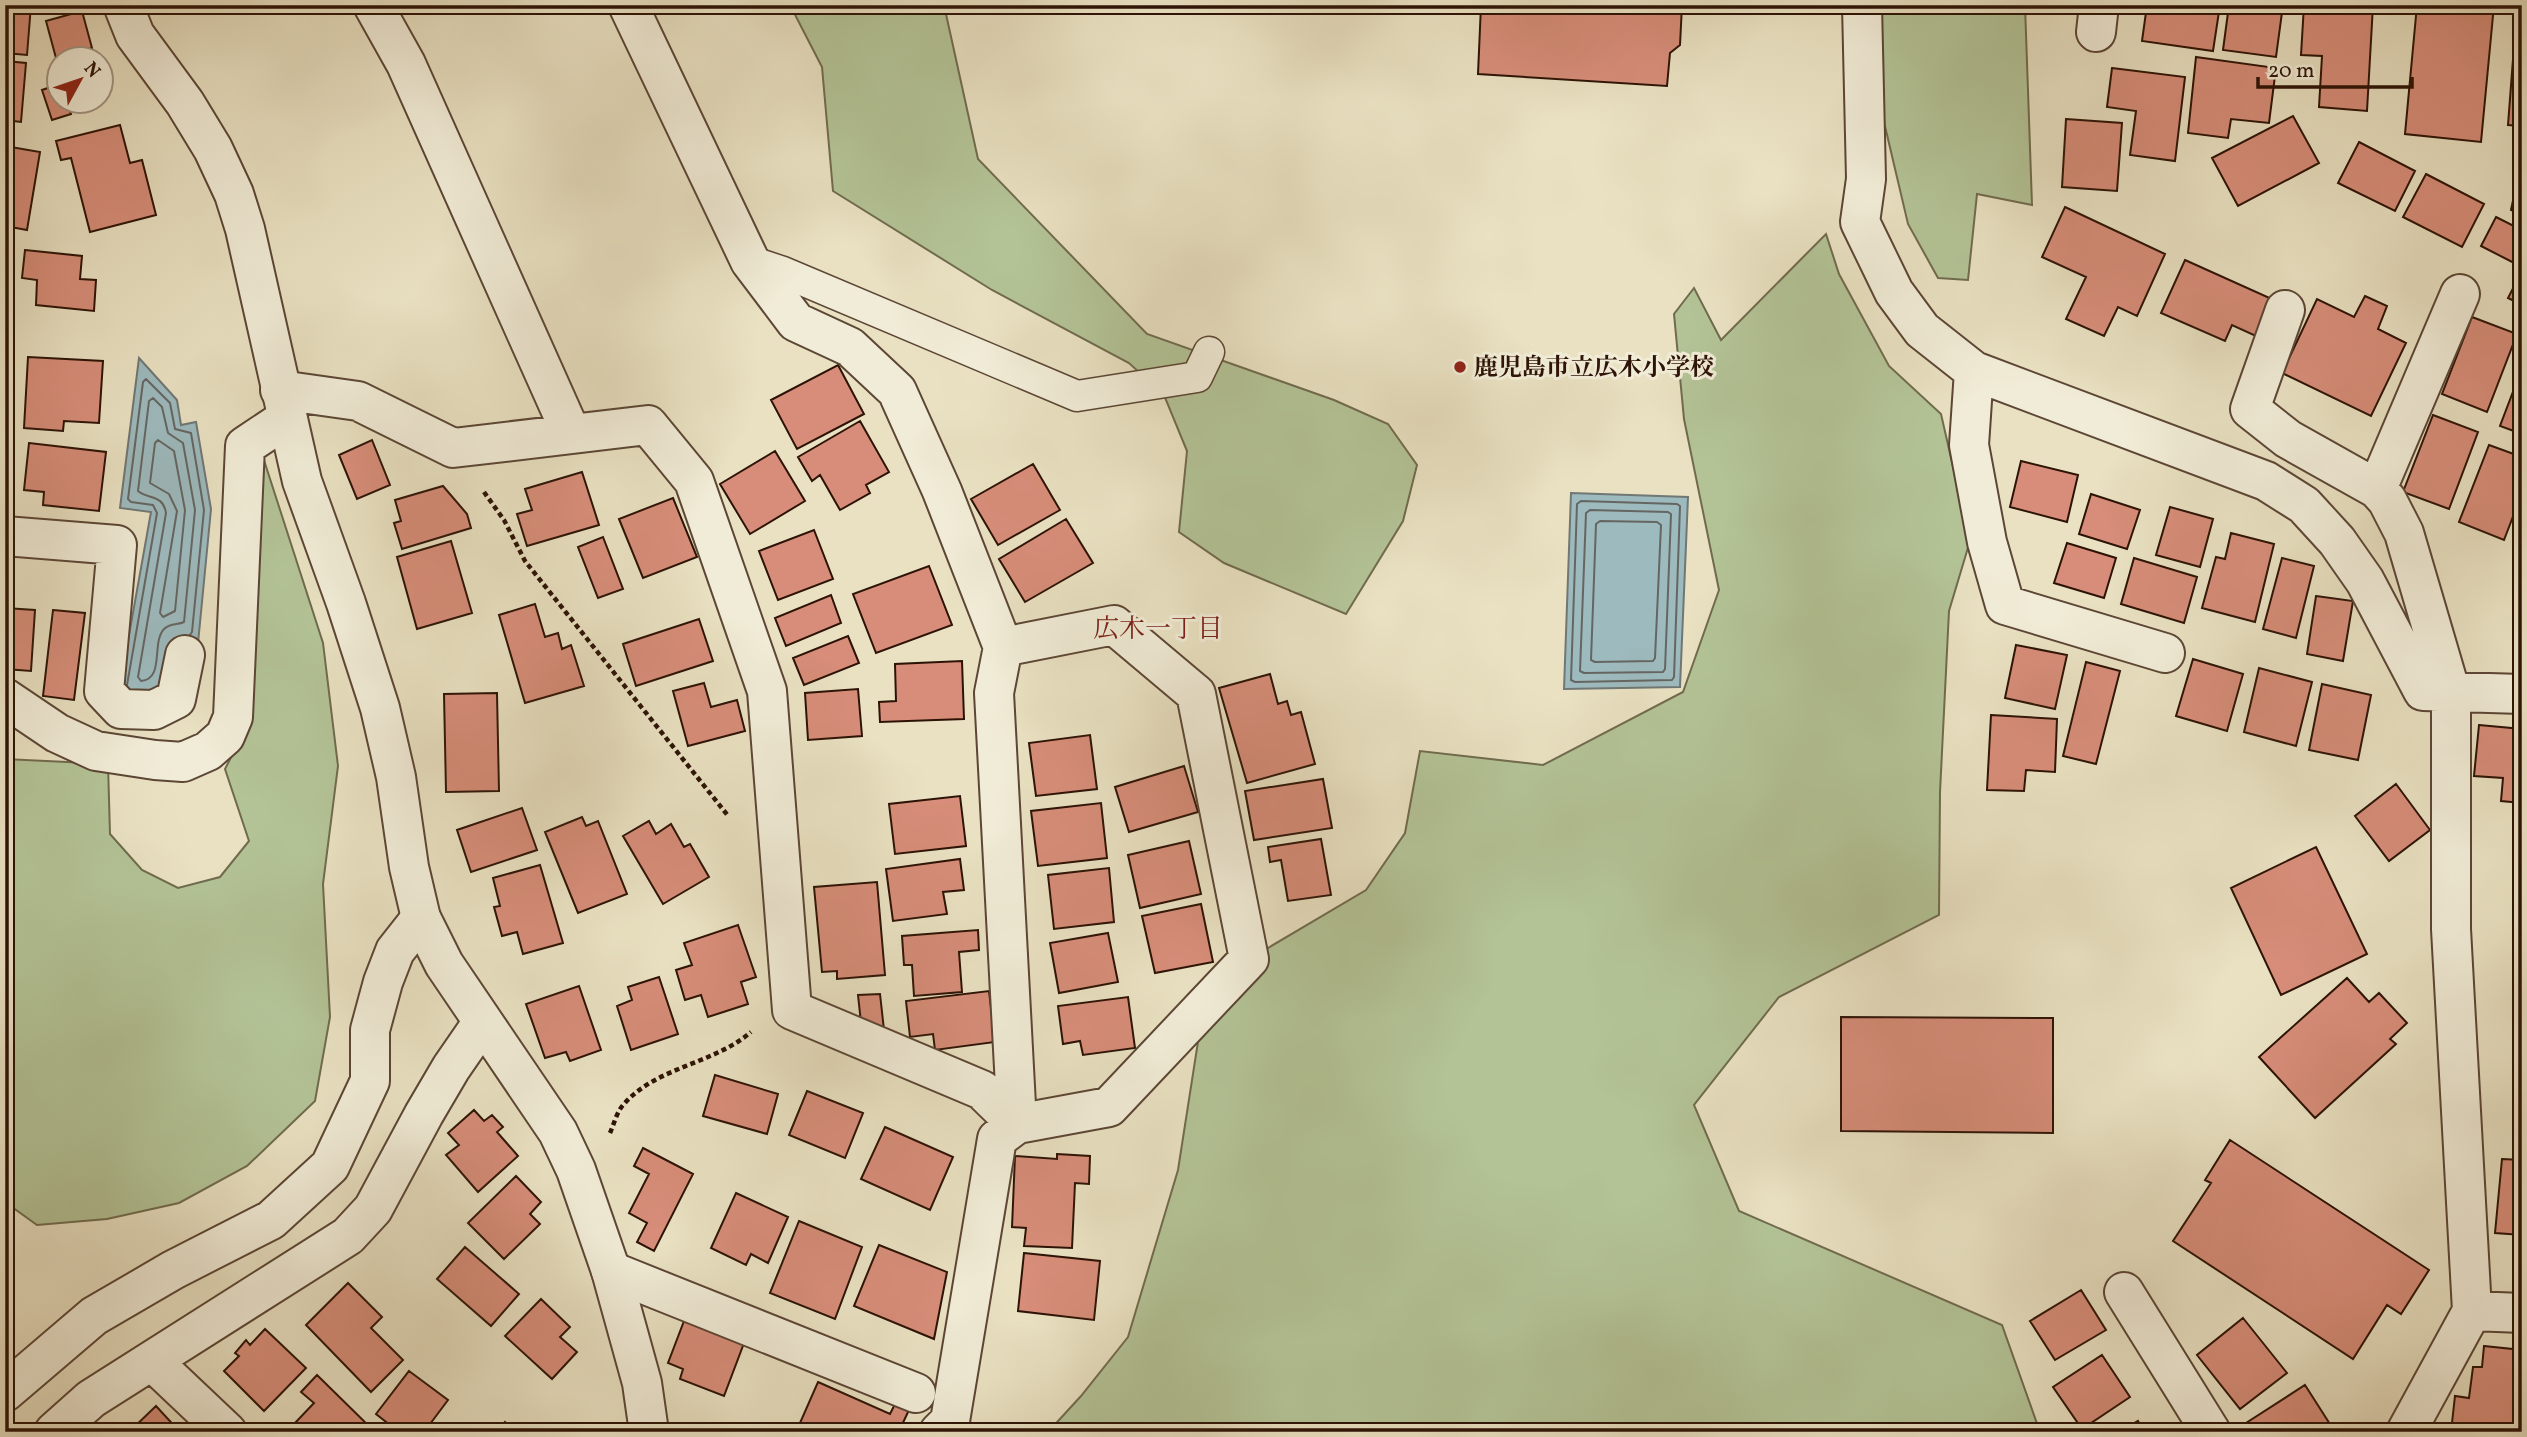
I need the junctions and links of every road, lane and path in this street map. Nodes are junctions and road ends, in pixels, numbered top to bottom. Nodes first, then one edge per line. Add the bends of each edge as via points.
1 (123, 5) edge
2 (373, 5) edge
3 (628, 5) edge
4 (1862, 5) edge
5 (750, 261) junction
6 (2460, 294) dead end
7 (2285, 310) dead end
8 (1209, 352) dead end
9 (1974, 371) junction
10 (284, 404) junction
11 (571, 433) junction
12 (453, 449) junction
13 (2377, 489) junction
14 (5, 536) edge
15 (1003, 647) junction
16 (2165, 653) dead end
17 (185, 655) dead end
18 (2451, 694) junction
19 (2522, 694) edge
20 (5, 698) edge
21 (730, 818) dead end
22 (421, 918) junction
23 (792, 1010) junction
24 (482, 1023) junction
25 (1017, 1124) junction
26 (576, 1170) junction
27 (611, 1271) junction
28 (2124, 1292) dead end
29 (2472, 1311) junction
30 (2522, 1313) edge
31 (152, 1361) junction
32 (5, 1392) edge
33 (916, 1393) dead end
34 (54, 1432) edge
35 (227, 1432) edge
36 (649, 1432) edge
37 (939, 1432) edge
38 (2211, 1432) edge
39 (2406, 1432) edge

1 - 10 street via 135,35 185,103 234,194
2 - 11 street via 407,64
3 - 5 street
4 - 9 street via 1866,179 1860,222 1894,292 1922,330
5 - 8 lane via 1077,396 1197,377
5 - 15 street via 796,322 850,346 897,391
6 - 13 street
7 - 13 street via 2250,409 2288,439
9 - 16 street via 1969,445 1987,542 2005,605
9 - 18 street via 2266,481 2304,505 2365,581 2423,691
10 - 12 street via 358,401
10 - 20 street via 245,446 233,717 225,736 208,751 183,762 96,751 57,733
10 - 22 street via 302,481 380,708
11 - 12 street
11 - 23 street via 648,425 694,481 766,691
12 - 21 path via 504,520 525,561
13 - 18 street via 2404,533
14 - 17 street via 117,545 104,691 121,709 154,710 176,699
15 - 25 street via 994,693
15 - 25 street via 1114,625 1196,694 1248,959 1109,1107
18 - 19 street
18 - 29 street via 2451,929
22 - 24 street
22 - 32 street via 395,951 383,982 370,1030 370,1081 330,1166 271,1220 94,1316
23 - 25 street via 982,1090
23 - 26 path via 760,1025 738,1044 645,1085 622,1105 607,1140
24 - 26 street via 558,1132
24 - 31 street via 430,1102 373,1209 348,1236
25 - 37 street via 997,1139 950,1421
26 - 27 street
27 - 33 street
27 - 36 street via 642,1383
28 - 38 street
29 - 30 street
29 - 39 street
31 - 34 street via 92,1399
31 - 35 street

